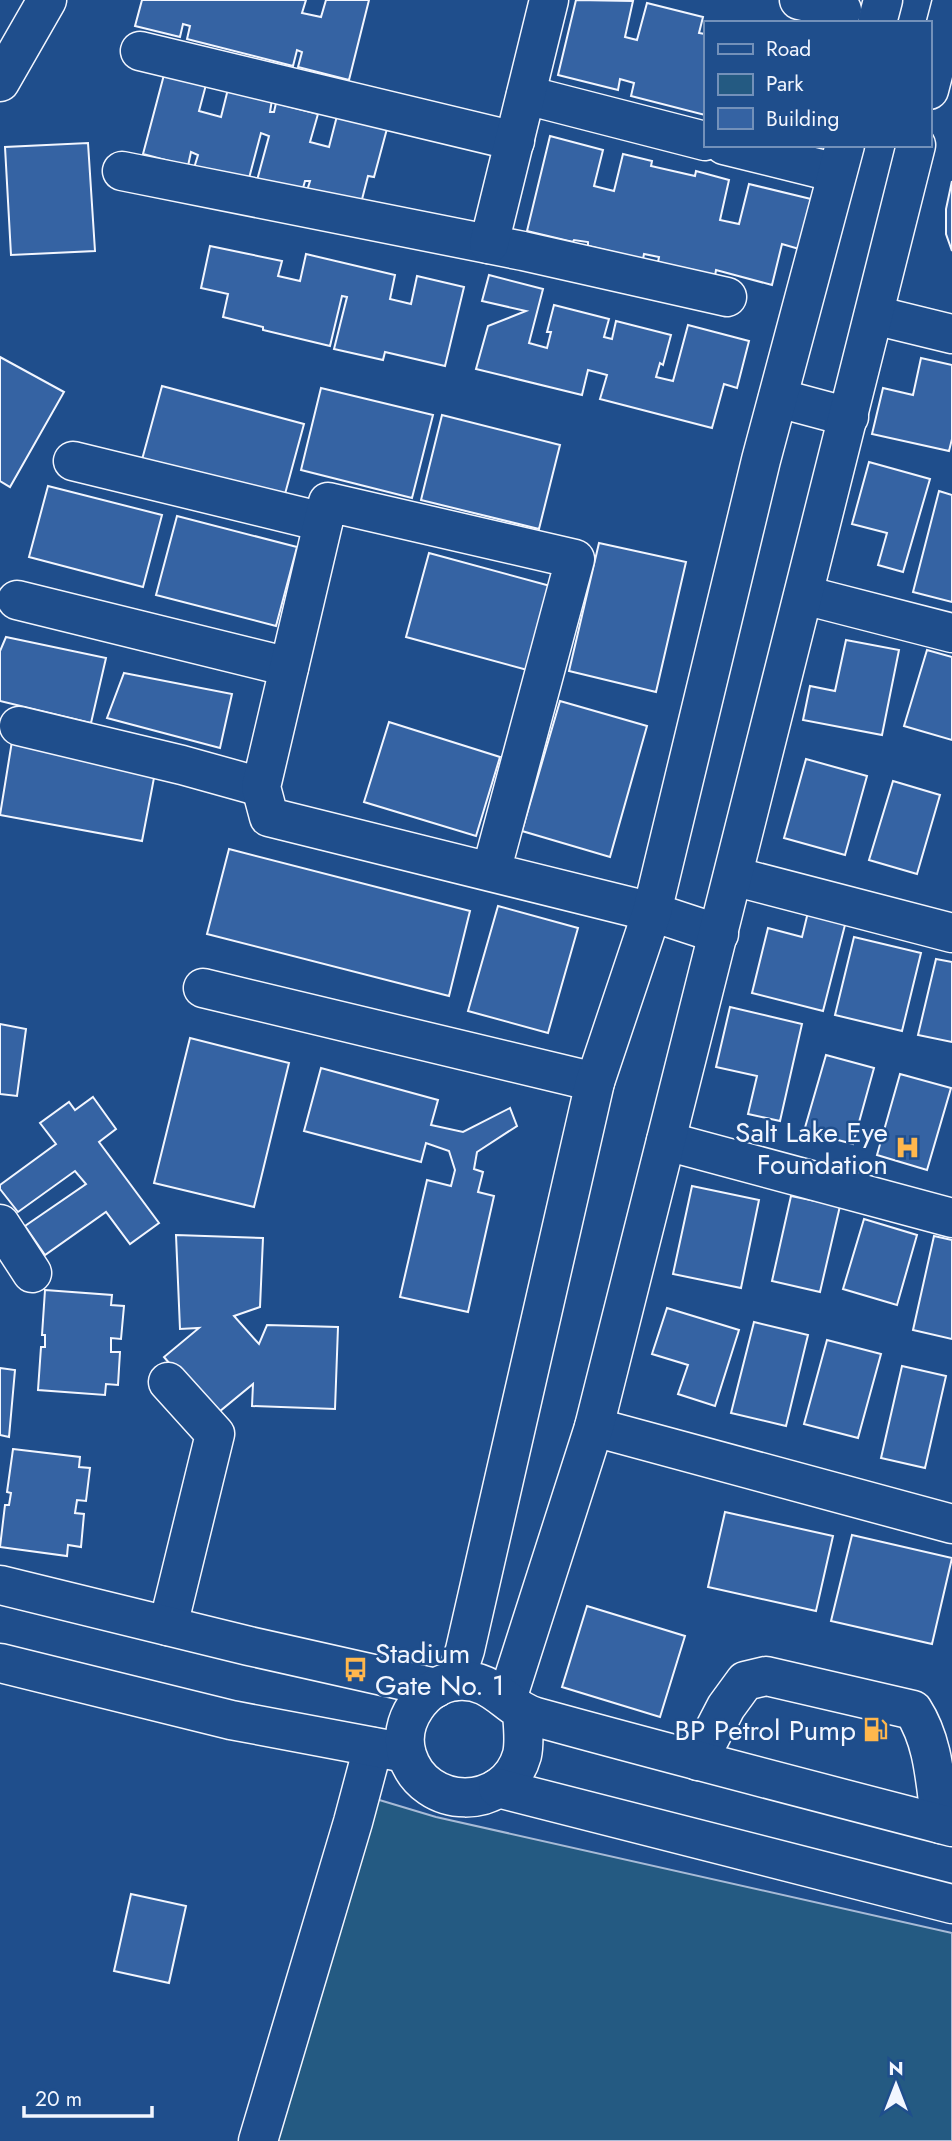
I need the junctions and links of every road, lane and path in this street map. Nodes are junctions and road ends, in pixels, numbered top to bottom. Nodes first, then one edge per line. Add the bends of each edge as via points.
1 (47, 0) edge
2 (550, 0) edge
3 (799, 0) edge
4 (883, 0) edge
5 (842, 10) dead end
6 (878, 21) edge
7 (949, 21) edge
8 (140, 51) dead end
9 (0, 82) edge
10 (931, 83) edge
11 (526, 96) junction
12 (515, 141) junction
13 (704, 141) edge
14 (741, 147) edge
15 (916, 147) edge
16 (841, 159) edge
17 (122, 171) dead end
18 (489, 244) junction
19 (727, 297) dead end
20 (874, 315) junction
21 (952, 334) edge
22 (778, 398) junction
23 (849, 417) junction
24 (73, 461) dead end
25 (323, 522) junction
26 (804, 594) junction
27 (17, 600) dead end
28 (952, 633) edge
29 (289, 667) junction
30 (19, 726) dead end
31 (261, 787) junction
32 (491, 872) junction
33 (733, 876) junction
34 (652, 912) junction
35 (952, 933) edge
36 (719, 934) junction
37 (203, 988) dead end
38 (595, 1082) junction
39 (666, 1141) junction
40 (952, 1217) edge
41 (0, 1224) edge
42 (32, 1273) dead end
43 (168, 1382) dead end
44 (594, 1427) junction
45 (952, 1524) edge
46 (0, 1585) edge
47 (168, 1626) junction
48 (0, 1663) edge
49 (445, 1684) junction
50 (515, 1706) junction
51 (390, 1750) junction
52 (698, 1761) junction
53 (498, 1788) junction
54 (946, 1825) edge
55 (952, 1904) edge
56 (258, 2141) edge

1 - 9 street
2 - 11 street
3 - 5 street
4 - 6 street
7 - 10 street
8 - 12 street
11 - 12 street
11 - 13 street
12 - 18 street
14 - 16 street
15 - 20 street
16 - 22 street
17 - 18 street
18 - 19 street
20 - 21 street
20 - 23 street
22 - 23 street
22 - 34 street
23 - 26 street
24 - 25 street
25 - 29 street
25 - 32 street via 328,502 575,559
26 - 28 street
26 - 33 street
27 - 29 street
29 - 31 street
30 - 31 street
31 - 32 street via 269,817
32 - 34 street
33 - 35 street
33 - 36 street
34 - 36 street
34 - 38 street
36 - 39 street
37 - 38 street
38 - 49 street via 465,1650
39 - 40 street
39 - 44 street
41 - 42 street
43 - 47 street via 215,1434
44 - 45 street
44 - 50 street
46 - 47 street
47 - 49 street
48 - 51 street via 231,1720
49 - 50 street via 474,1681
49 - 51 street via 421,1699 405,1734
50 - 52 street
50 - 53 street via 524,1735 522,1755
51 - 53 street via 426,1785 443,1794 462,1799
51 - 56 street via 354,1822
52 - 54 street
52 - 54 street via 726,1706 745,1681 766,1676 914,1710 930,1746
53 - 55 street

